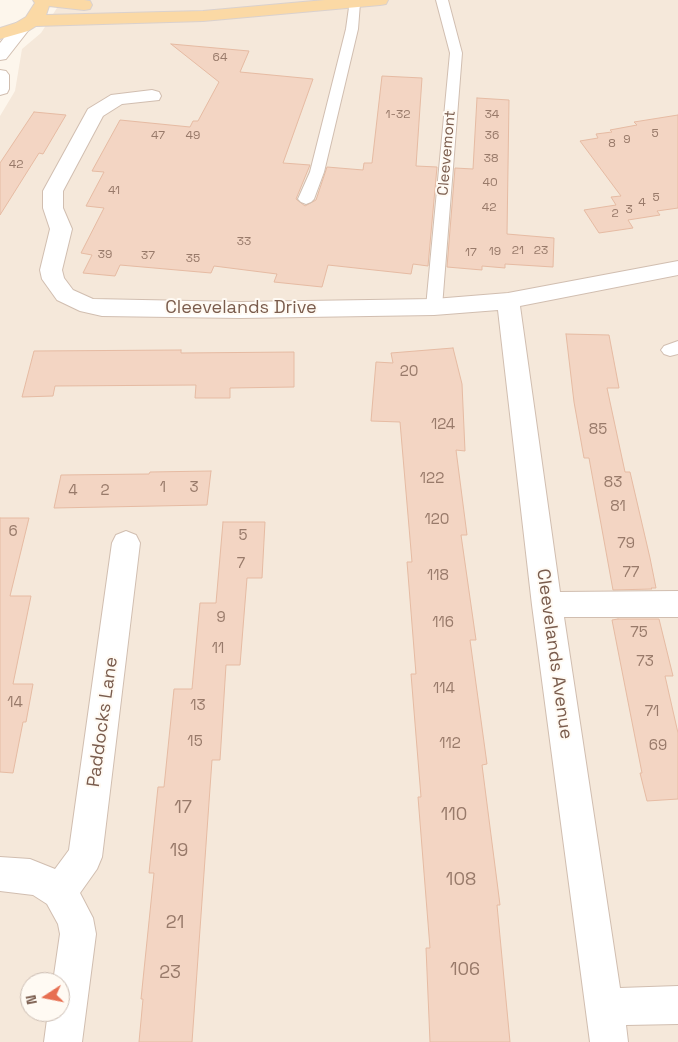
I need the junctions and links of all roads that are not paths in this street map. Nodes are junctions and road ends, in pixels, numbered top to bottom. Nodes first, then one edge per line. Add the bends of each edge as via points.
1 (41, 0) edge
2 (380, 0) edge
3 (442, 0) edge
4 (354, 3) junction
5 (203, 16) junction
6 (27, 24) junction
7 (0, 34) edge
8 (0, 55) edge
9 (0, 75) edge
10 (0, 89) edge
11 (152, 96) dead end
12 (306, 199) dead end
13 (678, 268) edge
14 (508, 301) junction
15 (434, 307) junction
16 (126, 543) dead end
17 (678, 604) edge
18 (547, 605) junction
19 (0, 874) edge
20 (59, 892) junction
21 (678, 1005) edge
22 (606, 1024) edge
23 (64, 1042) edge

1 - 5 main road
1 - 6 main road via 40,12
2 - 4 main road
3 - 15 lane, Cleevemont via 456,53
4 - 5 main road
4 - 12 lane via 352,29 317,172
5 - 6 main road
6 - 7 main road
6 - 8 street
9 - 10 street
11 - 15 street, Cleevelands Drive via 118,99 101,108 56,182 52,200 61,229 51,270 53,279 65,295 88,306 102,308
13 - 14 street, Cleevelands Drive
14 - 15 street, Cleevelands Drive
14 - 18 street, Cleevelands Avenue
16 - 20 street, Paddocks Lane via 85,857
17 - 18 street
18 - 22 street, Cleevelands Avenue
19 - 20 street via 30,876
20 - 23 street via 75,918 78,934
21 - 22 street, Cleevelands Avenue

